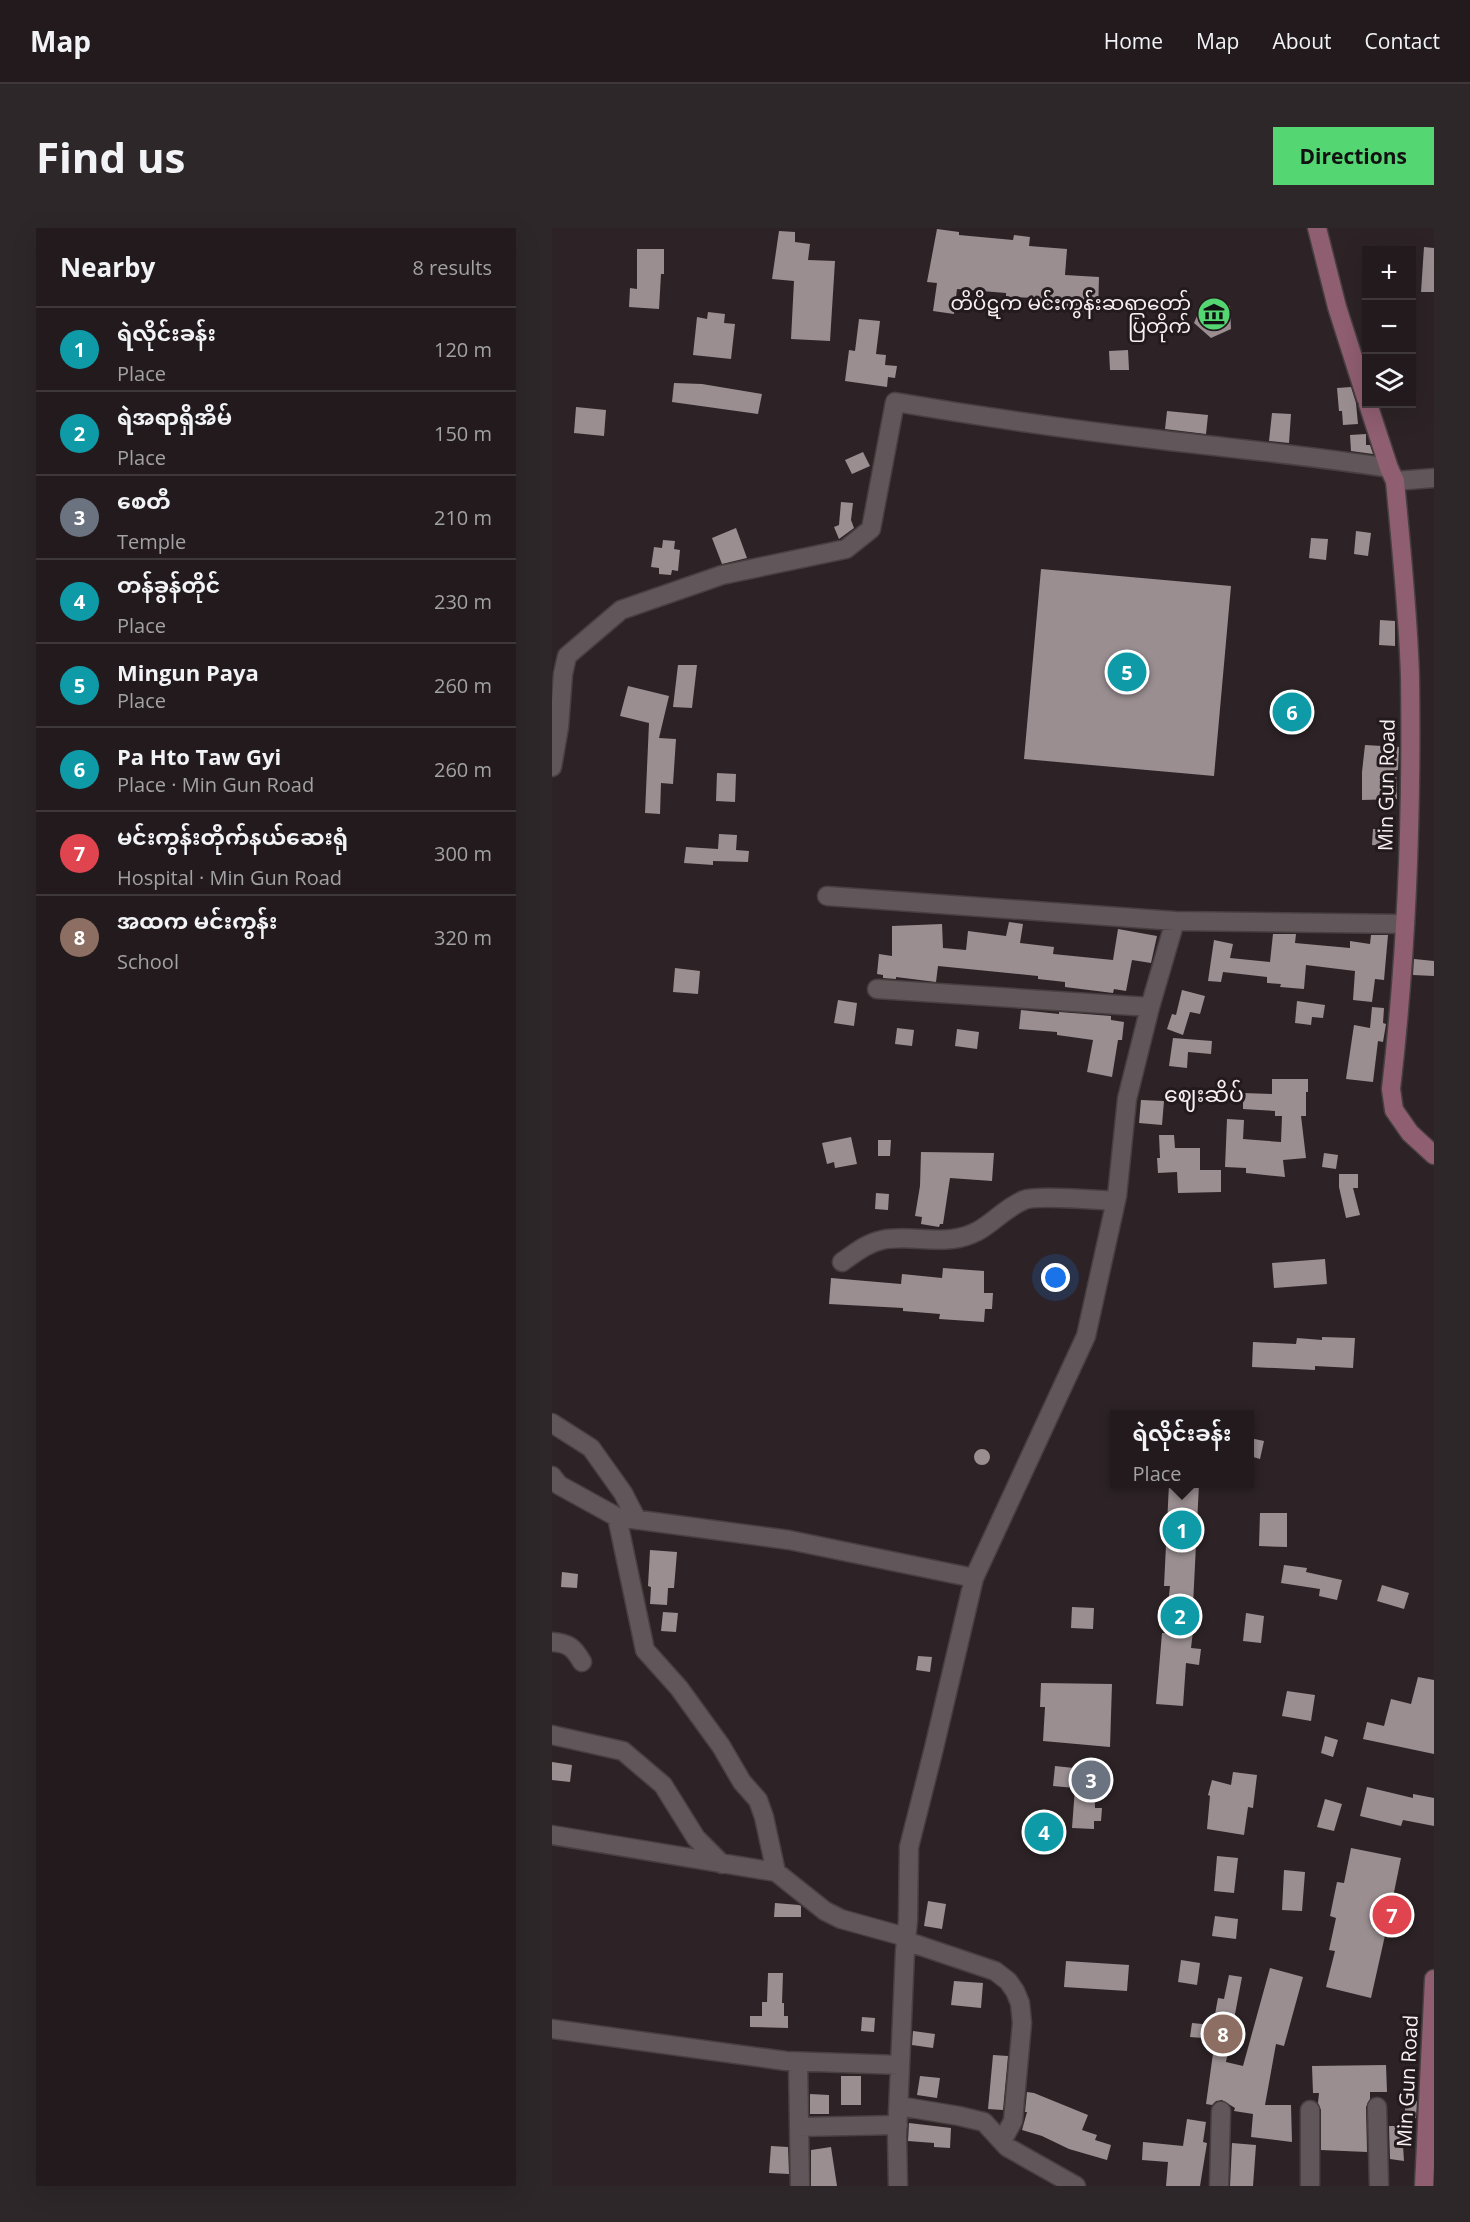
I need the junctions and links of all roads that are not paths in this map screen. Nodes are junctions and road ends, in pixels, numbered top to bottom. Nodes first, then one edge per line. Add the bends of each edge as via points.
1 (1317, 228) edge
2 (1362, 385) edge
3 (1369, 408) edge
4 (1392, 474) junction
5 (1434, 478) edge
6 (552, 767) edge
7 (827, 896) dead end
8 (1175, 921) junction
9 (1405, 924) junction
10 (877, 989) dead end
11 (1150, 1007) junction
12 (1434, 1155) edge
13 (1116, 1201) junction
14 (842, 1262) dead end
15 (552, 1423) edge
16 (554, 1485) edge
17 (617, 1517) junction
18 (637, 1520) junction
19 (974, 1578) junction
20 (552, 1641) edge
21 (582, 1662) dead end
22 (552, 1735) edge
23 (552, 1836) edge
24 (722, 1864) junction
25 (776, 1872) junction
26 (906, 1939) junction
27 (1434, 1979) edge
28 (552, 2029) edge
29 (798, 2062) junction
30 (900, 2065) junction
31 (898, 2106) junction
32 (1377, 2107) dead end
33 (1311, 2110) dead end
34 (1221, 2111) dead end
35 (898, 2125) junction
36 (799, 2127) junction
37 (1002, 2141) junction
38 (800, 2186) edge
39 (898, 2186) edge
40 (1076, 2186) edge
41 (1219, 2186) edge
42 (1310, 2186) edge
43 (1379, 2186) edge
44 (1424, 2186) edge

1 - 2 street
3 - 4 street, Min Gun Road
4 - 5 street
4 - 6 street via 1320,457 982,417 895,402 871,529 846,549 722,575 621,610 567,656
4 - 9 street, Min Gun Road via 1410,675
7 - 8 street
8 - 9 street
8 - 11 street
9 - 12 street, Min Gun Road via 1391,1089 1394,1110 1410,1133
10 - 11 street
11 - 13 street via 1127,1099
13 - 14 street via 1027,1199 974,1234 951,1240 883,1239
13 - 19 street via 1086,1336
15 - 18 street via 591,1448
16 - 17 street
17 - 18 street
17 - 25 street via 645,1650 679,1688 758,1800
18 - 19 street via 789,1540
19 - 26 street via 909,1847
20 - 21 street via 574,1648
22 - 24 street via 623,1751 663,1785 696,1838
23 - 24 street
24 - 25 street
25 - 26 street via 825,1911
26 - 30 street
26 - 37 street via 995,1971 1015,1991 1022,2023 1013,2121
27 - 44 street, Min Gun Road
28 - 29 street
29 - 30 street
29 - 36 street
30 - 31 street
31 - 35 street
31 - 37 street via 984,2122
32 - 43 street
33 - 42 street
34 - 41 street
35 - 36 street
35 - 39 street
36 - 38 street
37 - 40 street

